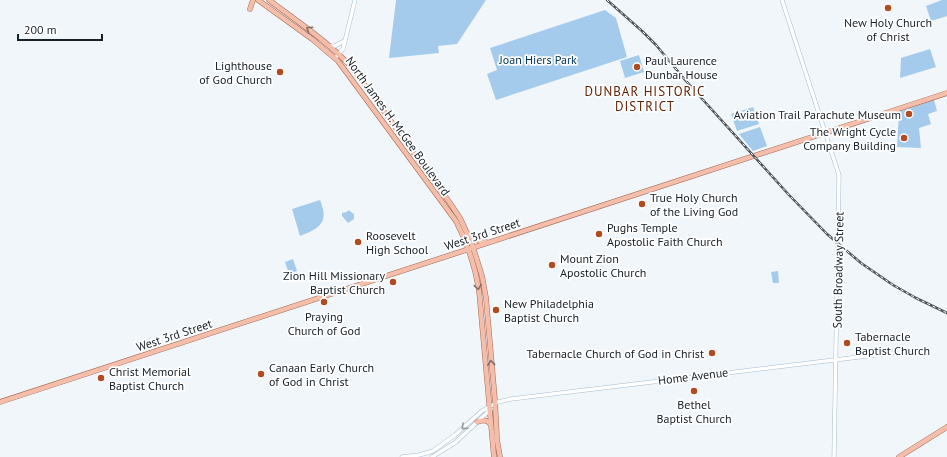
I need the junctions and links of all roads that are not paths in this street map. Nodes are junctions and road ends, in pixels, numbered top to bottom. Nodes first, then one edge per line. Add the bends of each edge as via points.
1 (253, 0) edge
2 (258, 0) edge
3 (269, 0) edge
4 (355, 0) edge
5 (782, 0) edge
6 (250, 9) dead end
7 (345, 41) junction
8 (330, 46) junction
9 (339, 54) junction
10 (336, 59) junction
11 (947, 93) edge
12 (826, 132) junction
13 (469, 236) junction
14 (489, 242) junction
15 (474, 247) junction
16 (468, 249) junction
17 (892, 353) dead end
18 (836, 359) junction
19 (0, 402) edge
20 (495, 404) junction
21 (490, 409) junction
22 (477, 422) junction
23 (491, 425) junction
24 (947, 427) edge
25 (402, 457) edge
26 (432, 457) edge
27 (494, 457) edge
28 (500, 457) edge
29 (834, 457) edge
30 (899, 457) edge

1 - 6 main road
2 - 10 main road, North James H. McGee Boulevard
8 -> 3 main road, North James H. McGee Boulevard
4 - 7 street
5 - 12 street, South Broadway Street
7 - 8 street
7 - 9 street
8 - 9 main road, North James H. McGee Boulevard
9 - 10 street
9 - 13 main road, North James H. McGee Boulevard via 354,70 450,203
10 - 16 main road, North James H. McGee Boulevard via 456,221
11 - 12 main road, West 3rd Street
12 - 14 main road, West 3rd Street
12 - 18 street, South Broadway Street via 839,177
13 - 14 main road via 475,240
13 - 15 main road, North James H. McGee Boulevard
14 - 15 main road, West 3rd Street
15 - 16 main road, West 3rd Street
20 -> 15 main road, North James H. McGee Boulevard via 485,295
16 - 19 main road, West 3rd Street
16 -> 21 main road, North James H. McGee Boulevard via 479,290
17 - 18 street, Home Avenue
18 - 20 street, Home Avenue via 516,398
18 - 29 street, South Broadway Street
20 - 21 street
20 - 28 main road, North James H. McGee Boulevard
21 - 22 street
21 - 23 main road, North James H. McGee Boulevard
21 -> 25 street via 482,411 433,451
22 - 23 main road via 485,420
22 - 26 street via 456,442
23 - 27 main road, North James H. McGee Boulevard
24 - 30 main road

